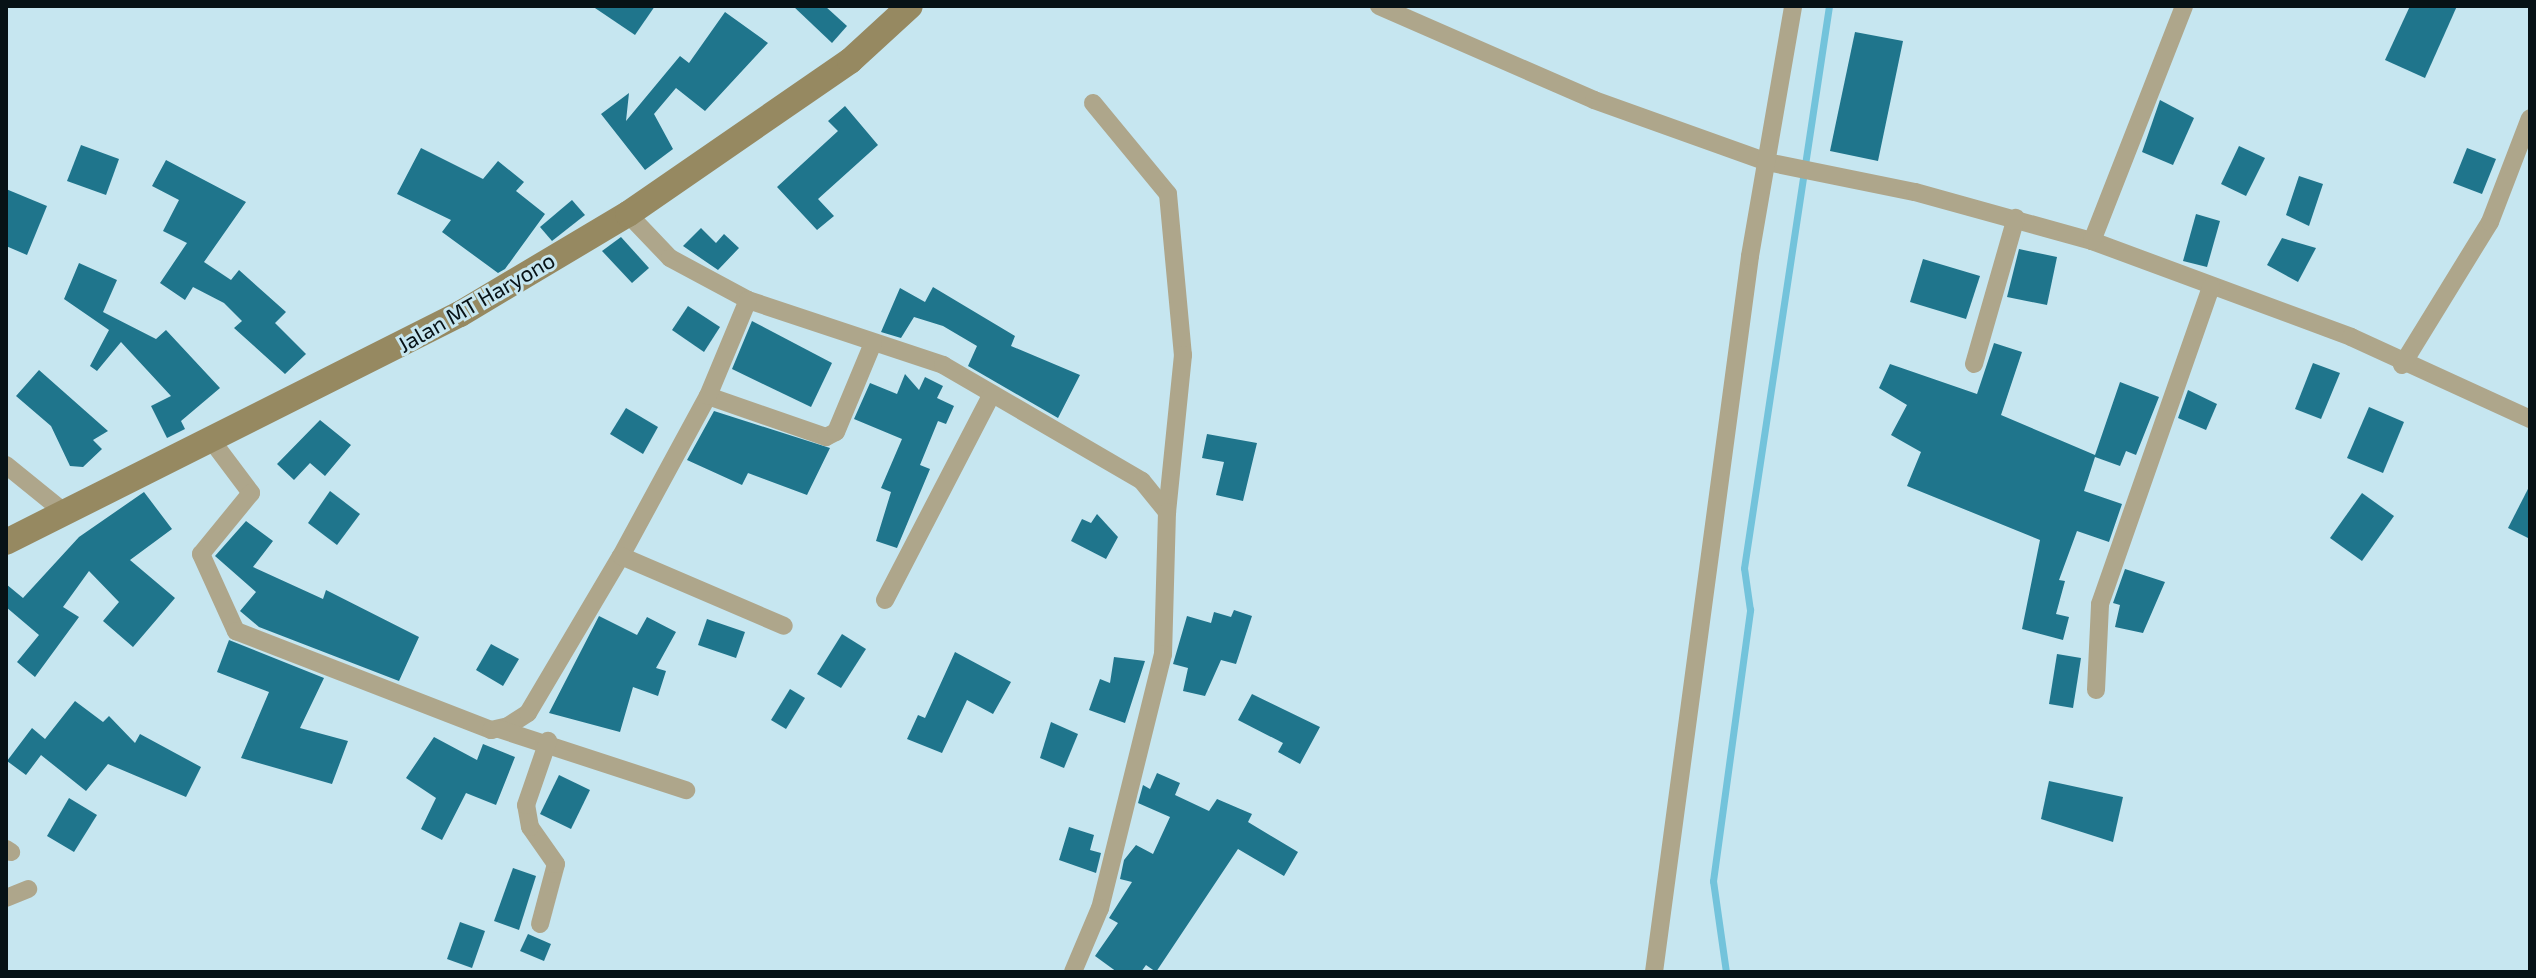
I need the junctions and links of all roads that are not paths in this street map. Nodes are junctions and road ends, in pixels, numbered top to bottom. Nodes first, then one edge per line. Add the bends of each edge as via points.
1 (910, 6) edge
2 (1379, 6) edge
3 (1793, 6) edge
4 (2184, 6) edge
5 (1093, 103) dead end
6 (2530, 118) edge
7 (1767, 162) junction
8 (628, 214) junction
9 (2016, 218) junction
10 (2092, 241) junction
11 (2211, 287) junction
12 (748, 300) junction
13 (873, 343) junction
14 (1974, 364) dead end
15 (2402, 365) junction
16 (992, 394) junction
17 (708, 396) junction
18 (2530, 419) edge
19 (212, 441) junction
20 (6, 465) edge
21 (64, 512) junction
22 (1167, 512) junction
23 (6, 542) edge
24 (621, 556) junction
25 (885, 600) dead end
26 (784, 626) dead end
27 (2096, 690) dead end
28 (499, 729) junction
29 (548, 741) junction
30 (686, 790) dead end
31 (28, 889) dead end
32 (6, 898) edge
33 (540, 924) dead end
34 (1073, 972) edge
35 (1654, 972) edge

1 - 8 main road, Jalan MT Haryono via 850,61
2 - 7 street via 1594,100
3 - 7 street
4 - 10 street
5 - 22 street via 1168,194 1183,355
6 - 15 street via 2490,222
7 - 9 street
7 - 35 street
8 - 12 street via 670,258
8 - 19 main road, Jalan MT Haryono via 446,321
9 - 10 street
9 - 14 street
10 - 11 street
11 - 15 street via 2351,337
11 - 27 street via 2100,604
12 - 13 street
12 - 17 street
13 - 16 street via 943,365
13 - 17 street via 836,432 826,437
15 - 18 street
16 - 22 street via 1142,481
16 - 25 street
17 - 24 street
19 - 21 main road, Jalan MT Haryono
19 - 28 street via 251,493 201,554 231,626
20 - 21 street
21 - 23 main road, Jalan MT Haryono
22 - 34 street via 1163,654 1100,908
24 - 26 street
24 - 28 street via 528,713
28 - 29 street
29 - 30 street
29 - 33 street via 526,805 530,827 556,864
31 - 32 street

